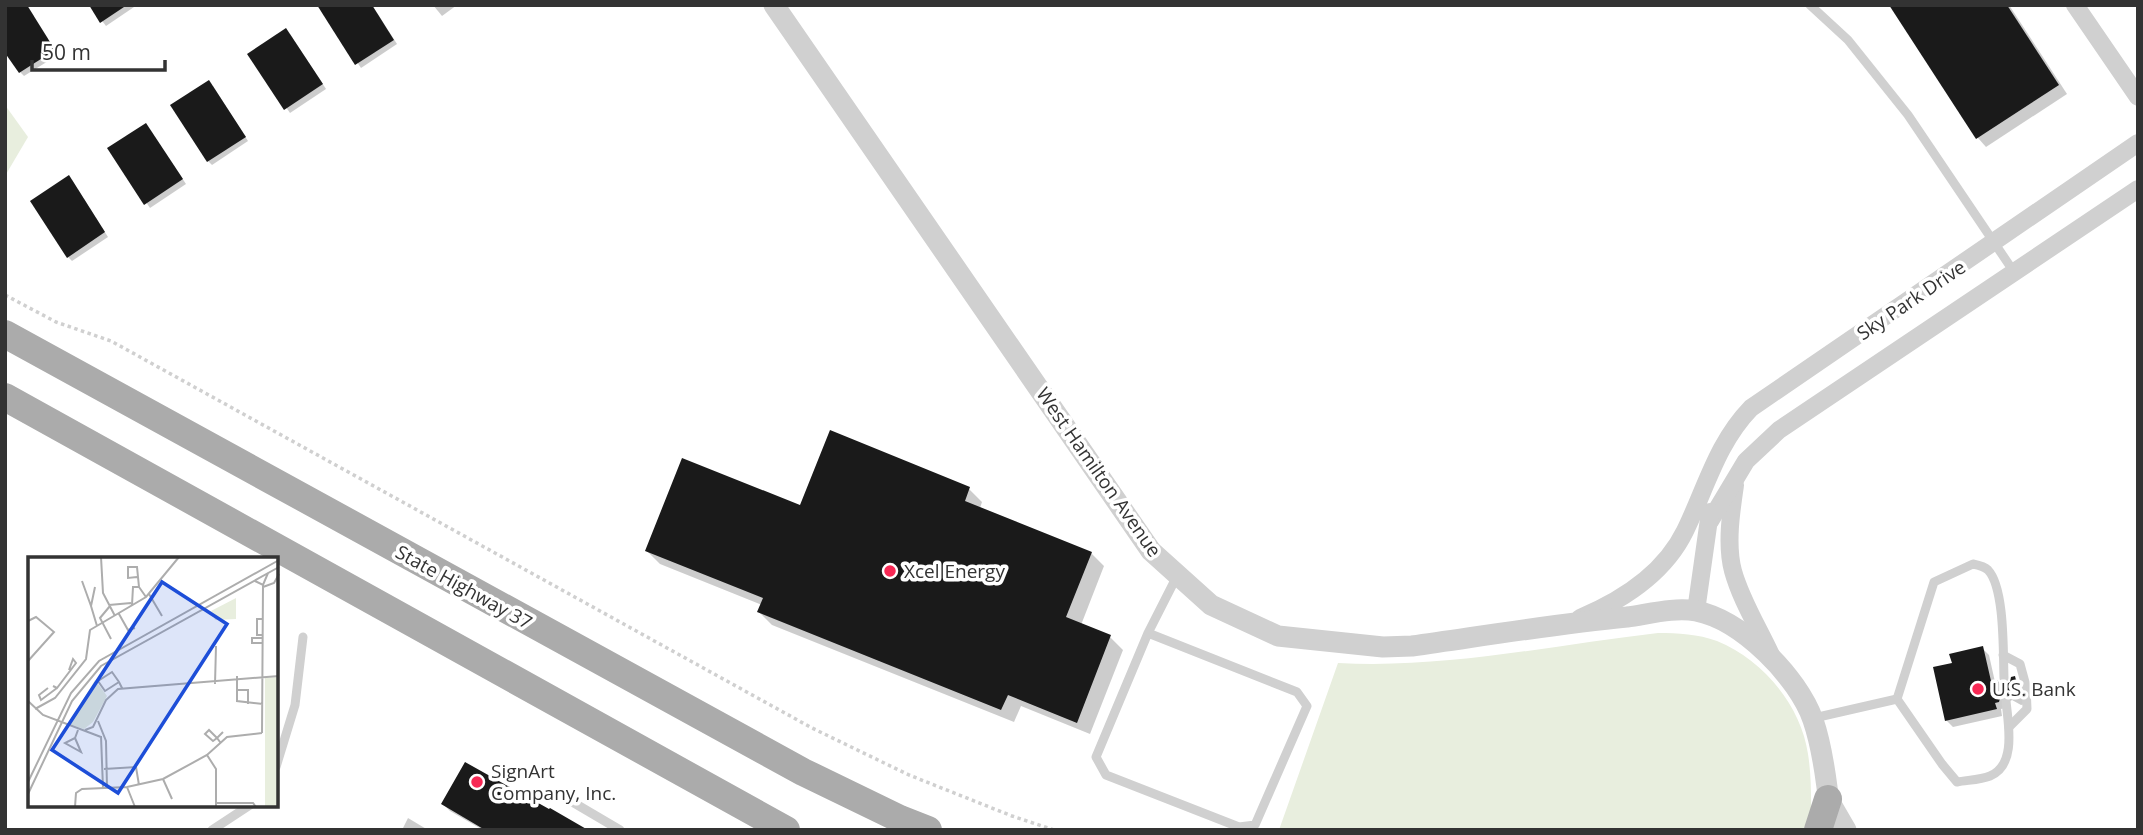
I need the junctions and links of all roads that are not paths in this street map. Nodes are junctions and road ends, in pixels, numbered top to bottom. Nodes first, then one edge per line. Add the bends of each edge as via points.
1 (774, 5) edge
2 (1810, 5) edge
3 (2075, 5) edge
4 (2138, 97) edge
5 (2138, 143) edge
6 (2138, 189) edge
7 (1996, 242) junction
8 (2014, 272) junction
9 (5, 334) edge
10 (5, 397) edge
11 (1709, 477) junction
12 (1736, 478) junction
13 (1710, 521) junction
14 (1178, 575) junction
15 (1696, 611) junction
16 (1565, 624) junction
17 (1148, 633) junction
18 (303, 637) dead end
19 (2003, 655) junction
20 (1774, 661) junction
21 (2004, 678) dead end
22 (1898, 699) junction
23 (2006, 701) dead end
24 (1812, 718) junction
25 (2009, 727) junction
26 (278, 760) edge
27 (1828, 799) junction
28 (569, 800) dead end
29 (247, 807) edge
30 (212, 830) edge
31 (620, 830) edge
32 (786, 830) edge
33 (928, 830) edge
34 (1818, 830) edge
35 (1831, 830) edge
36 (1846, 830) edge

1 - 14 street, West Hamilton Avenue via 1151,551
2 - 7 lane via 1848,40 1908,115
3 - 4 street
5 - 7 street, Sky Park Drive
6 - 8 street, Sky Park Drive
7 - 8 lane
7 - 11 street, Sky Park Drive via 1751,408 1735,425
8 - 12 street, Sky Park Drive via 1779,430 1746,461
9 - 33 main road, State Highway 37 via 803,772
10 - 32 main road
11 - 13 street, Sky Park Drive
11 - 16 street, Sky Park Drive via 1684,532 1658,568 1627,594
12 - 13 street, Sky Park Drive
12 - 20 street via 1732,569
13 - 15 street, Sky Park Drive
14 - 16 street, West Hamilton Avenue via 1212,605 1278,636 1412,646
14 - 17 lane
15 - 16 street, West Hamilton Avenue
15 - 20 street, West Hamilton Avenue via 1744,634
17 - 17 lane via 1096,757 1106,775 1239,827 1255,825 1307,706 1297,692
18 - 26 lane via 295,705
19 - 21 lane
19 - 22 lane via 1994,581 1987,568 1973,564 1934,582
19 - 25 lane via 2020,664 2026,686 2027,709
20 - 24 street, West Hamilton Avenue
22 - 24 lane
22 - 25 lane via 1957,782 1990,776 2001,768 2008,753
23 - 25 lane
24 - 27 street, West Hamilton Avenue
27 - 34 main road
27 - 35 street, West Hamilton Avenue
27 - 36 street
28 - 31 lane
29 - 30 lane

